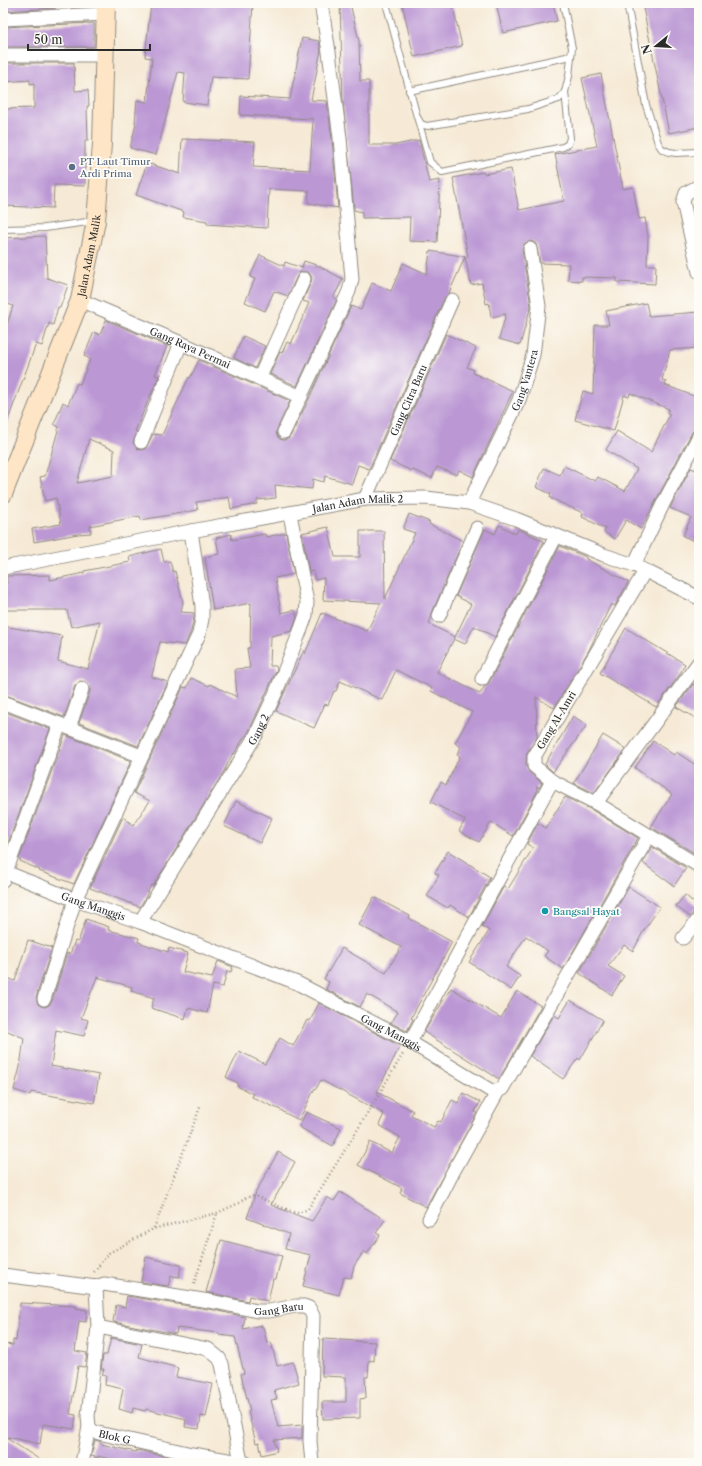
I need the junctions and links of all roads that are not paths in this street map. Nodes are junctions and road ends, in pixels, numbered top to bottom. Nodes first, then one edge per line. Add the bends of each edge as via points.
1 (321, 3) edge
2 (386, 3) edge
3 (563, 3) edge
4 (627, 3) edge
5 (105, 9) edge
6 (3, 19) edge
7 (3, 55) edge
8 (104, 55) junction
9 (571, 56) junction
10 (409, 91) junction
11 (565, 92) junction
12 (416, 117) junction
13 (699, 152) edge
14 (699, 186) edge
15 (96, 221) junction
16 (3, 229) edge
17 (530, 249) dead end
18 (699, 272) edge
19 (304, 279) dead end
20 (80, 300) junction
21 (452, 300) dead end
22 (181, 343) junction
23 (260, 379) junction
24 (301, 397) junction
25 (284, 432) dead end
26 (699, 436) edge
27 (141, 442) dead end
28 (3, 494) edge
29 (365, 500) junction
30 (469, 503) junction
31 (485, 508) junction
32 (290, 514) junction
33 (191, 531) junction
34 (556, 536) junction
35 (3, 568) edge
36 (640, 568) junction
37 (699, 598) edge
38 (439, 616) dead end
39 (699, 662) edge
40 (482, 679) dead end
41 (82, 689) dead end
42 (3, 702) edge
43 (64, 726) junction
44 (141, 756) junction
45 (552, 781) junction
46 (596, 804) junction
47 (649, 836) junction
48 (699, 866) edge
49 (4, 875) edge
50 (75, 900) junction
51 (699, 919) edge
52 (140, 922) junction
53 (683, 938) dead end
54 (44, 999) dead end
55 (410, 1042) junction
56 (498, 1091) junction
57 (429, 1219) dead end
58 (3, 1275) edge
59 (93, 1286) junction
60 (98, 1327) junction
61 (89, 1426) junction
62 (82, 1463) edge
63 (243, 1463) edge
64 (312, 1463) edge

1 - 24 street via 340,138 352,279 328,340
2 - 10 lane
3 - 9 lane via 572,48
4 - 13 lane via 646,104 658,143 662,149 669,152
5 - 6 street
5 - 8 street, Jalan Adam Malik
7 - 8 street
8 - 15 street, Jalan Adam Malik via 102,144
9 - 10 lane
9 - 11 lane via 570,76
10 - 12 lane
11 - 12 lane via 559,99 528,109 427,126 421,124
11 - 12 lane via 570,138 568,144 442,172 430,162
14 - 18 street via 686,193 683,202
15 - 16 lane via 45,228
15 - 20 street, Jalan Adam Malik
17 - 30 street, Gang Vantera via 538,306 533,355 518,400
19 - 23 street
20 - 22 street, Gang Raya Permai
20 - 28 street, Jalan Adam Malik
21 - 29 street, Gang Citra Baru
22 - 23 street, Gang Raya Permai
22 - 27 street
23 - 24 street, Gang Raya Permai
24 - 25 street
26 - 36 street via 664,502
29 - 30 street, Jalan Adam Malik 2 via 426,498
29 - 32 street, Jalan Adam Malik 2
30 - 31 street, Jalan Adam Malik 2
31 - 34 street, Jalan Adam Malik 2
31 - 38 street
32 - 33 street, Jalan Adam Malik 2
32 - 52 street, Gang 2 via 307,602 301,629 256,734
33 - 35 street, Jalan Adam Malik 2
33 - 44 street via 202,606 199,634
34 - 36 street, Jalan Adam Malik 2
34 - 40 street
36 - 37 street, Jalan Adam Malik 2
36 - 45 street, Gang Al-Amri via 534,757 534,766
39 - 46 street
41 - 43 street
42 - 43 street
43 - 44 street
43 - 49 street
44 - 50 street
45 - 46 street, Gang Al-Amri
45 - 55 street
46 - 47 street, Gang Al-Amri
47 - 48 street, Gang Al-Amri
47 - 56 street via 502,1089
49 - 50 street, Gang Manggis
50 - 52 street, Gang Manggis
50 - 54 street
51 - 53 street
52 - 55 street, Gang Manggis via 297,983
55 - 56 street, Gang Manggis via 493,1092
56 - 57 street
58 - 59 street
59 - 60 street, Blok G
59 - 64 street, Gang Baru via 104,1284 258,1311 296,1306 304,1306 311,1310
60 - 61 street, Blok G
60 - 63 street, Blok G via 208,1349 219,1358
61 - 62 street
61 - 63 street, Blok G via 94,1432

